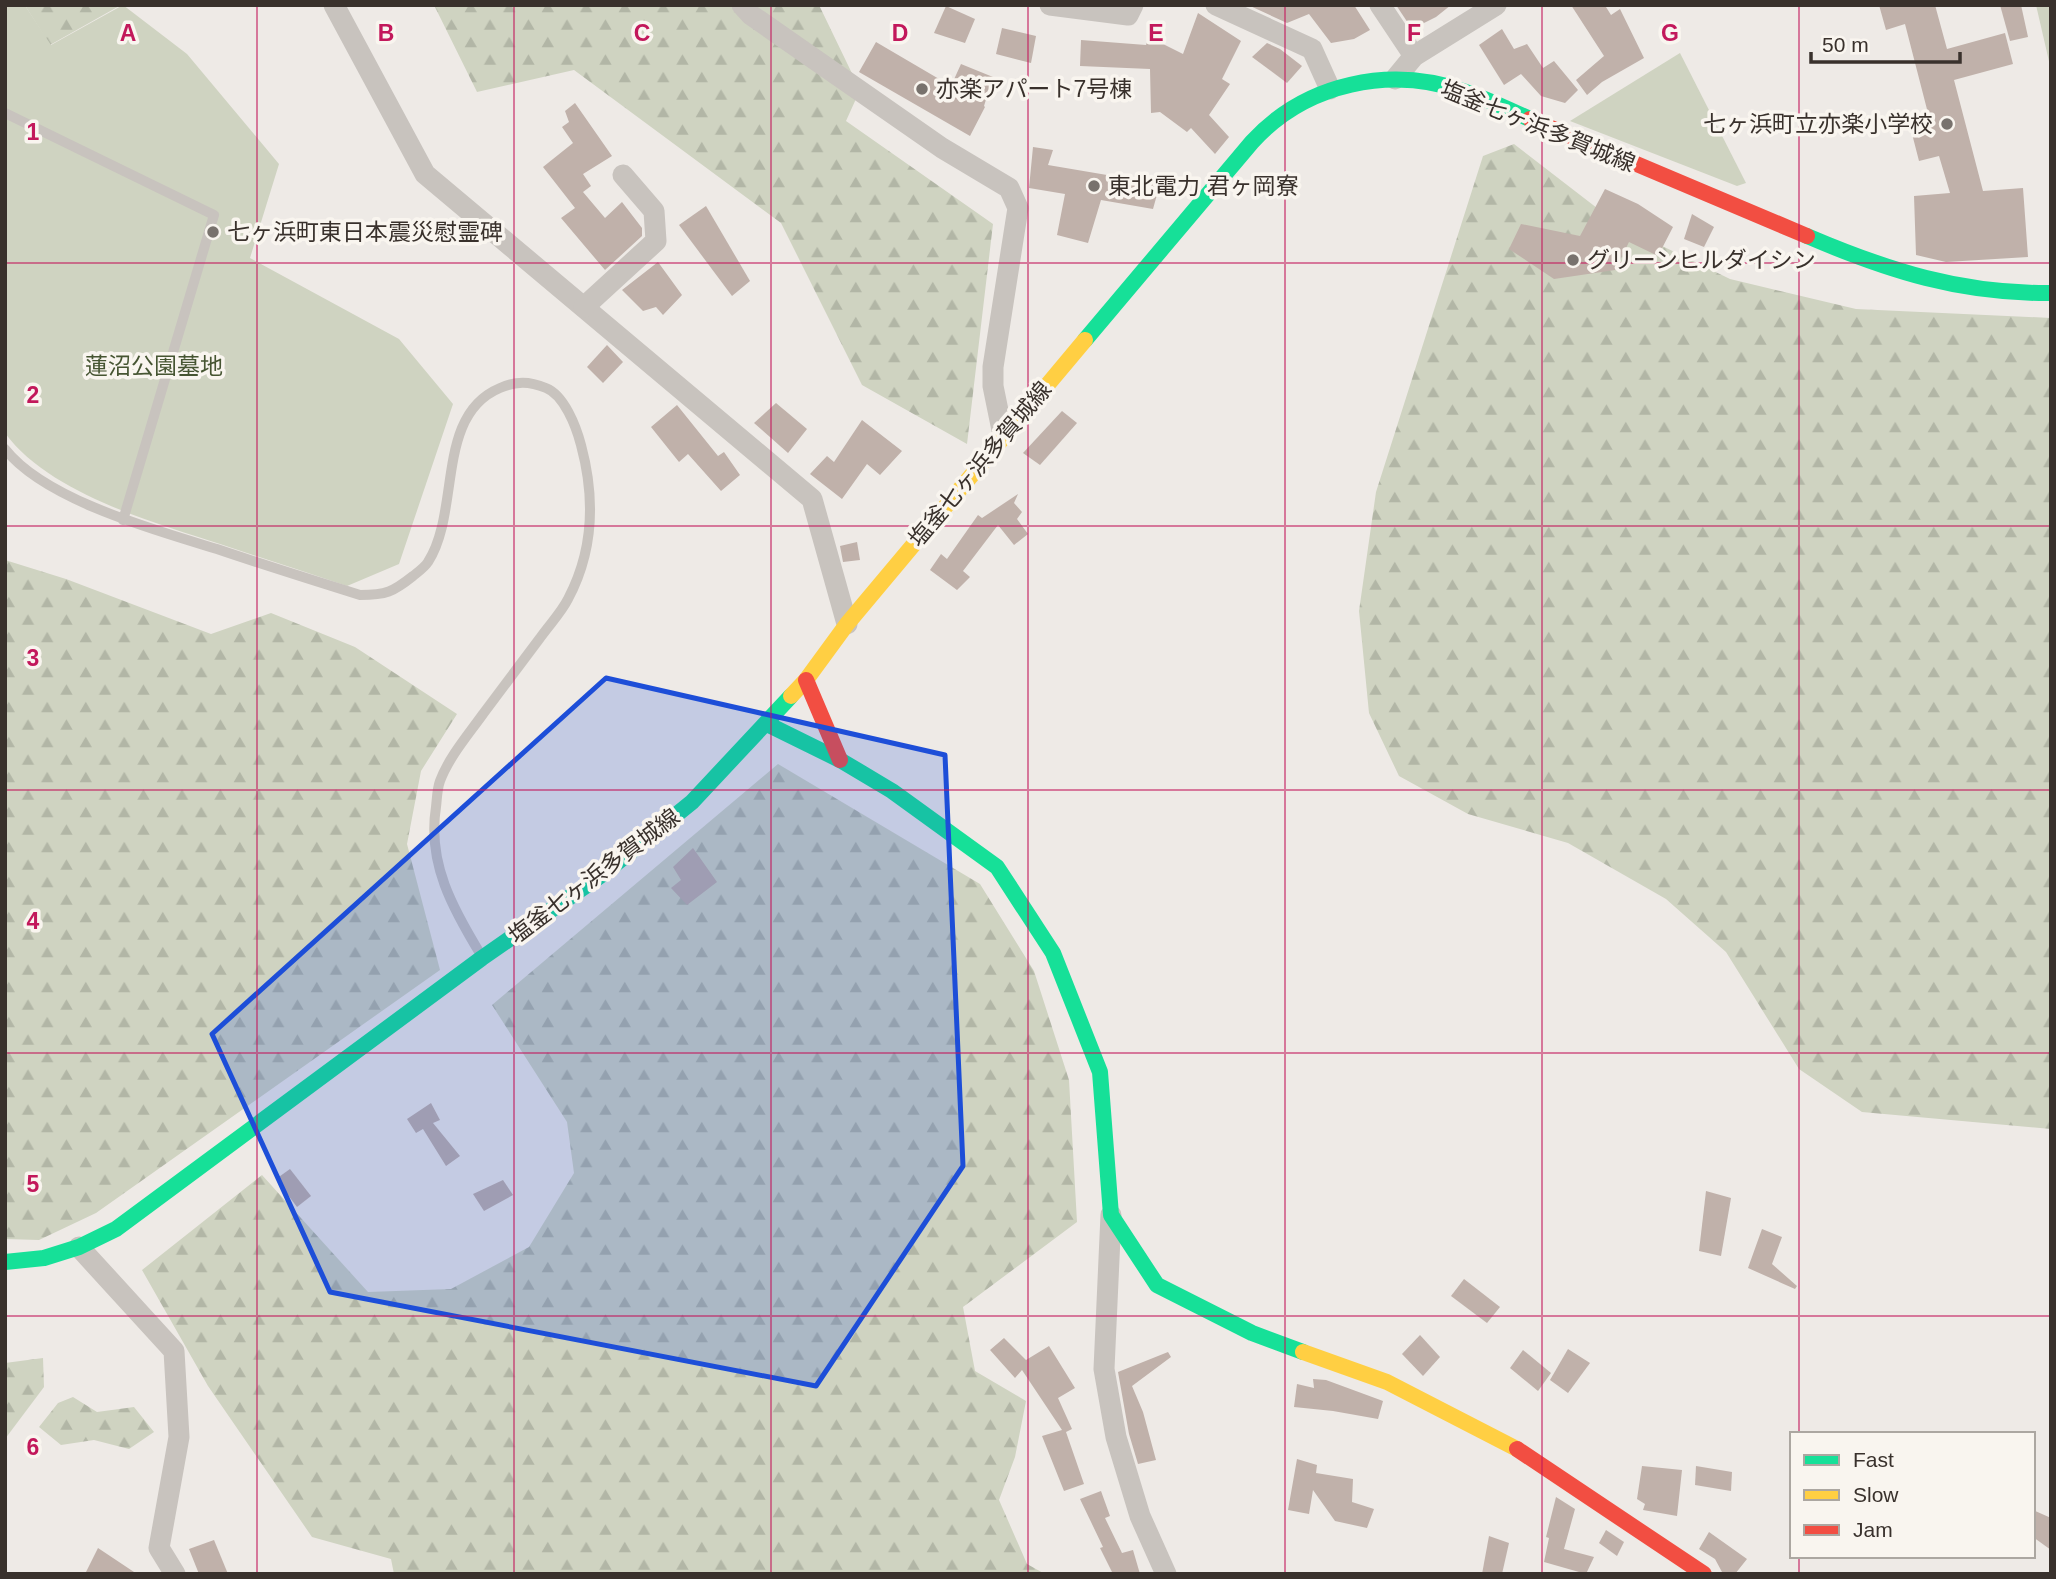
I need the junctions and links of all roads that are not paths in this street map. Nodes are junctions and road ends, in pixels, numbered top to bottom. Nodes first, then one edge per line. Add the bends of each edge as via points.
1 (334, 5) edge
2 (742, 5) edge
3 (1050, 5) edge
4 (1133, 5) edge
5 (1216, 5) edge
6 (1380, 5) edge
7 (1496, 5) edge
8 (1414, 55) junction
9 (1395, 79) junction
10 (1330, 89) junction
11 (5, 113) edge
12 (623, 175) dead end
13 (2051, 293) edge
14 (584, 307) junction
15 (1003, 435) junction
16 (5, 449) edge
17 (123, 520) junction
18 (847, 624) junction
19 (806, 680) junction
20 (767, 724) junction
21 (840, 760) junction
22 (482, 958) junction
23 (1111, 1215) junction
24 (79, 1247) junction
25 (5, 1262) edge
26 (175, 1574) edge
27 (1166, 1574) edge
28 (1703, 1574) edge

1 - 14 street via 425,174
2 - 15 street via 942,148 1009,188 1018,208 993,367
3 - 4 street via 1128,15
5 - 10 street via 1312,49
6 - 8 street
7 - 8 street
8 - 9 street
9 - 10 main road, 塩釜七ヶ浜多賀城線
9 - 13 main road, 塩釜七ヶ浜多賀城線 via 1464,91 1867,262 1973,289
10 - 15 main road, 塩釜七ヶ浜多賀城線 via 1292,107 1259,134
11 - 17 lane via 214,215
12 - 14 street via 654,211 656,241
14 - 18 street via 812,499
15 - 18 main road, 塩釜七ヶ浜多賀城線
16 - 17 lane via 16,463 60,490
17 - 22 lane via 360,595 384,595 427,564 437,544 461,429 487,393 510,383 529,382 550,389 564,405 579,439 592,501 580,569 567,600 459,747 440,781 434,820 434,851 443,885
18 - 19 main road, 塩釜七ヶ浜多賀城線
19 - 20 main road, 塩釜七ヶ浜多賀城線
19 - 21 main road
20 - 21 main road
20 - 22 main road, 塩釜七ヶ浜多賀城線 via 692,802 603,874
21 - 23 main road via 892,791 997,867 1053,953 1100,1072
22 - 24 main road, 塩釜七ヶ浜多賀城線 via 116,1229
23 - 27 street via 1104,1369 1116,1437 1140,1516
23 - 28 main road via 1157,1285 1252,1333 1387,1382 1520,1450
24 - 25 main road, 塩釜七ヶ浜多賀城線 via 44,1258
24 - 26 street via 174,1351 179,1437 159,1548

